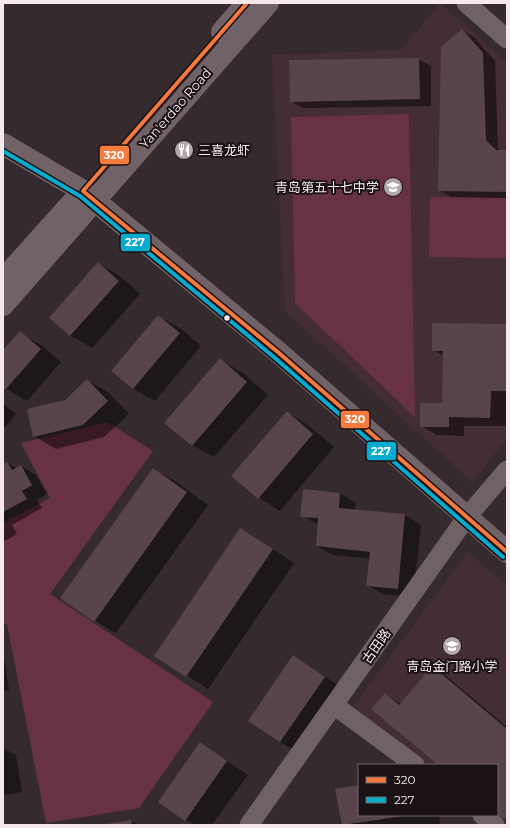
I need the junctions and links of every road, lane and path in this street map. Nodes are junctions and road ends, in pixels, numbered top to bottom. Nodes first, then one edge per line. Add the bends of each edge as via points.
1 (247, 3) edge
2 (268, 3) edge
3 (466, 3) edge
4 (507, 39) edge
5 (3, 144) edge
6 (88, 195) junction
7 (3, 280) edge
8 (3, 305) edge
9 (507, 470) edge
10 (466, 518) junction
11 (507, 552) edge
12 (334, 705) junction
13 (414, 764) edge
14 (483, 816) edge
15 (249, 825) edge
16 (495, 825) edge

1 - 6 main road, Yan'erdao Road
2 - 6 main road, Yan'erdao Road
3 - 4 street
5 - 6 main road
6 - 7 main road, Yan'erdao Road
6 - 8 main road, Yan'erdao Road
6 - 10 main road via 279,352
9 - 10 street, 古田路
10 - 11 main road
10 - 12 street, 古田路
12 - 13 street
12 - 15 street, 古田路
14 - 16 street

